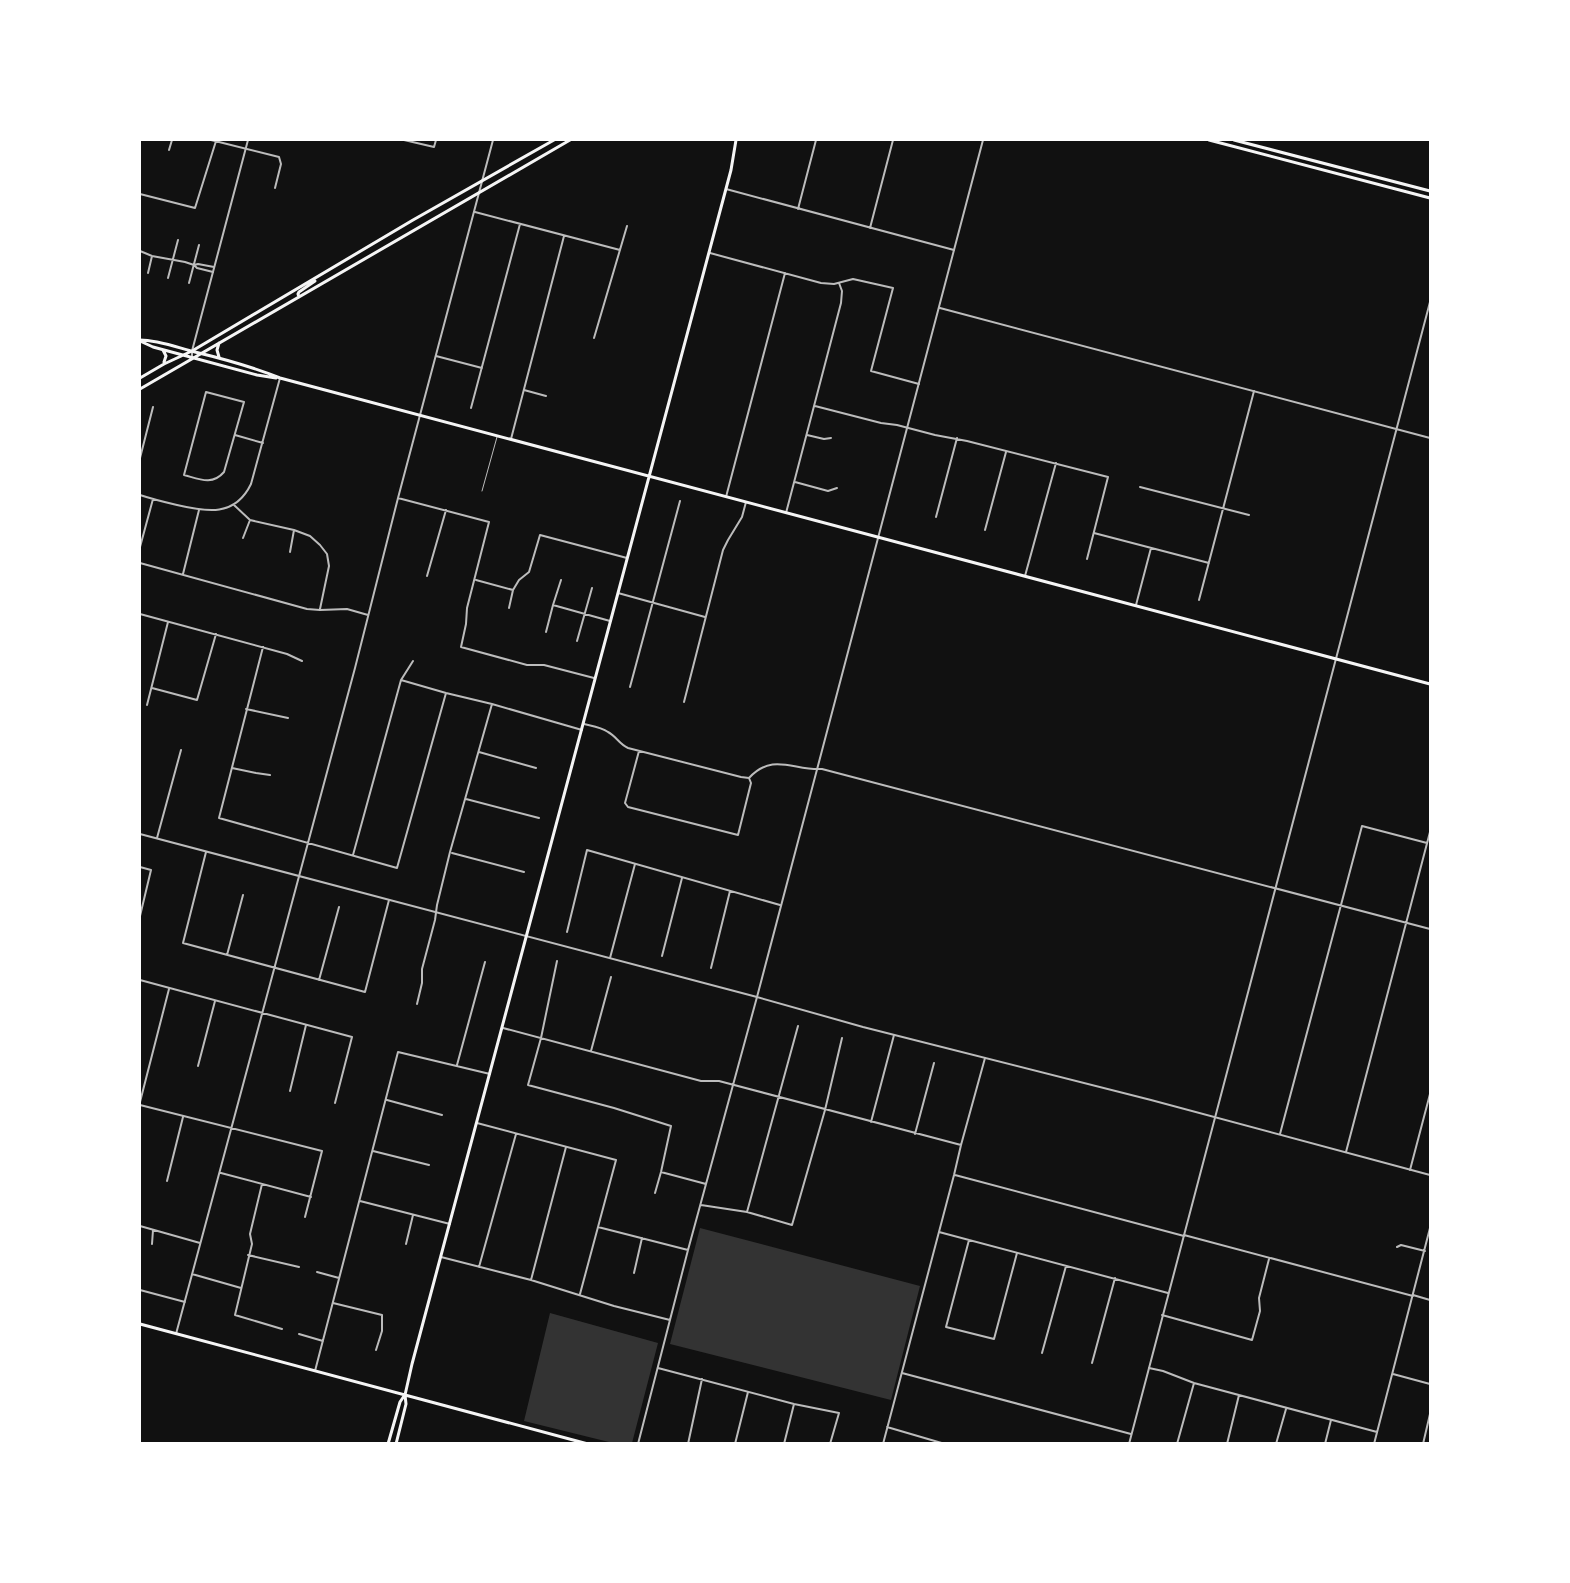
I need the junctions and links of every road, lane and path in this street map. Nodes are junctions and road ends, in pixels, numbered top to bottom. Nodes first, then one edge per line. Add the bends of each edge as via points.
1 (172, 140) edge
2 (211, 140) edge
3 (248, 140) edge
4 (404, 140) edge
5 (436, 140) edge
6 (493, 140) edge
7 (554, 140) edge
8 (569, 140) edge
9 (736, 140) edge
10 (816, 140) edge
11 (893, 140) edge
12 (983, 140) edge
13 (1209, 140) edge
14 (1234, 140) edge
15 (216, 141) edge
16 (246, 148) junction
17 (169, 150) dead end
18 (483, 181) junction
19 (275, 188) dead end
20 (726, 189) junction
21 (1431, 191) edge
22 (480, 192) junction
23 (140, 194) edge
24 (1431, 198) edge
25 (798, 208) junction
26 (474, 211) junction
27 (520, 224) junction
28 (627, 226) dead end
29 (870, 228) junction
30 (564, 236) junction
31 (178, 240) dead end
32 (376, 242) junction
33 (199, 245) dead end
34 (381, 249) junction
35 (620, 250) junction
36 (954, 250) junction
37 (140, 251) edge
38 (708, 252) junction
39 (152, 256) junction
40 (173, 259) junction
41 (194, 265) junction
42 (214, 267) junction
43 (213, 272) junction
44 (147, 273) dead end
45 (785, 273) junction
46 (319, 277) junction
47 (168, 278) dead end
48 (189, 283) dead end
49 (839, 283) junction
50 (299, 297) junction
51 (1431, 302) edge
52 (939, 308) junction
53 (594, 338) dead end
54 (140, 340) edge
55 (219, 343) junction
56 (163, 350) junction
57 (192, 351) junction
58 (201, 353) junction
59 (182, 355) junction
60 (436, 356) junction
61 (192, 358) junction
62 (220, 358) junction
63 (164, 363) junction
64 (482, 368) junction
65 (140, 378) edge
66 (280, 378) junction
67 (919, 384) junction
68 (140, 389) edge
69 (524, 390) junction
70 (1254, 391) junction
71 (546, 396) dead end
72 (814, 406) junction
73 (153, 407) dead end
74 (471, 408) dead end
75 (421, 415) junction
76 (907, 428) junction
77 (1397, 429) junction
78 (235, 435) junction
79 (498, 435) junction
80 (807, 435) junction
81 (831, 438) dead end
82 (957, 438) junction
83 (1431, 438) edge
84 (511, 439) junction
85 (263, 443) junction
86 (141, 444) edge
87 (1006, 451) junction
88 (140, 458) edge
89 (1056, 463) junction
90 (649, 476) junction
91 (795, 482) junction
92 (1140, 487) dead end
93 (837, 488) dead end
94 (482, 492) dead end
95 (140, 495) edge
96 (726, 497) junction
97 (398, 498) junction
98 (153, 499) junction
99 (680, 501) dead end
100 (746, 502) junction
101 (234, 505) junction
102 (1223, 508) junction
103 (199, 510) junction
104 (446, 510) junction
105 (786, 513) junction
106 (1249, 514) dead end
107 (936, 517) dead end
108 (249, 520) junction
109 (294, 530) junction
110 (985, 530) dead end
111 (1094, 533) junction
112 (879, 537) junction
113 (243, 538) dead end
114 (140, 547) edge
115 (1151, 548) junction
116 (290, 552) dead end
117 (628, 558) junction
118 (1087, 559) dead end
119 (140, 563) edge
120 (1209, 563) junction
121 (183, 574) junction
122 (428, 576) dead end
123 (1025, 576) junction
124 (474, 579) junction
125 (561, 580) dead end
126 (592, 588) dead end
127 (513, 590) junction
128 (618, 593) junction
129 (1199, 600) dead end
130 (654, 603) junction
131 (554, 605) junction
132 (1136, 605) junction
133 (509, 608) dead end
134 (320, 610) junction
135 (140, 614) edge
136 (585, 614) junction
137 (368, 615) junction
138 (706, 617) junction
139 (611, 621) junction
140 (168, 622) junction
141 (546, 633) dead end
142 (216, 634) junction
143 (577, 641) dead end
144 (264, 647) junction
145 (1336, 658) junction
146 (302, 661) dead end
147 (413, 662) dead end
148 (596, 679) junction
149 (401, 680) junction
150 (1431, 684) edge
151 (630, 687) dead end
152 (152, 688) junction
153 (446, 693) junction
154 (684, 702) dead end
155 (492, 704) junction
156 (147, 705) dead end
157 (246, 709) junction
158 (288, 718) dead end
159 (584, 724) junction
160 (582, 730) junction
161 (181, 750) dead end
162 (639, 750) junction
163 (479, 752) junction
164 (232, 768) junction
165 (536, 768) dead end
166 (817, 770) junction
167 (270, 775) dead end
168 (749, 778) junction
169 (466, 799) junction
170 (539, 818) dead end
171 (1431, 832) edge
172 (140, 834) edge
173 (157, 838) junction
174 (1427, 843) junction
175 (308, 844) junction
176 (206, 852) junction
177 (450, 852) junction
178 (353, 855) junction
179 (634, 864) junction
180 (140, 867) edge
181 (524, 872) dead end
182 (299, 877) junction
183 (682, 878) junction
184 (1275, 888) junction
185 (730, 891) junction
186 (243, 896) dead end
187 (389, 900) junction
188 (780, 905) junction
189 (1341, 906) junction
190 (339, 907) dead end
191 (436, 912) junction
192 (140, 915) edge
193 (1407, 923) junction
194 (1431, 930) edge
195 (567, 932) dead end
196 (527, 936) junction
197 (227, 955) junction
198 (662, 956) dead end
199 (609, 958) junction
200 (557, 961) dead end
201 (485, 962) dead end
202 (274, 968) junction
203 (711, 968) dead end
204 (611, 977) dead end
205 (140, 980) edge
206 (320, 980) junction
207 (170, 988) junction
208 (757, 997) junction
209 (215, 1001) junction
210 (417, 1004) dead end
211 (262, 1013) junction
212 (306, 1025) junction
213 (798, 1026) dead end
214 (503, 1028) junction
215 (894, 1035) junction
216 (541, 1038) junction
217 (842, 1038) dead end
218 (591, 1051) junction
219 (985, 1058) junction
220 (934, 1063) dead end
221 (457, 1065) junction
222 (198, 1066) dead end
223 (490, 1074) junction
224 (732, 1085) junction
225 (290, 1091) dead end
226 (1431, 1094) edge
227 (779, 1097) junction
228 (387, 1100) junction
229 (335, 1103) dead end
230 (140, 1104) edge
231 (825, 1110) junction
232 (442, 1115) dead end
233 (183, 1117) junction
234 (1215, 1118) junction
235 (871, 1122) junction
236 (477, 1123) junction
237 (231, 1129) junction
238 (516, 1133) junction
239 (915, 1134) junction
240 (1280, 1134) junction
241 (961, 1145) junction
242 (566, 1147) junction
243 (373, 1151) junction
244 (1346, 1152) junction
245 (429, 1165) dead end
246 (1410, 1170) junction
247 (661, 1172) junction
248 (219, 1173) junction
249 (954, 1175) junction
250 (1431, 1175) edge
251 (167, 1181) dead end
252 (262, 1184) junction
253 (706, 1184) junction
254 (655, 1193) dead end
255 (311, 1197) junction
256 (360, 1201) junction
257 (701, 1205) junction
258 (747, 1212) junction
259 (413, 1215) junction
260 (305, 1217) dead end
261 (450, 1224) junction
262 (140, 1226) edge
263 (598, 1227) junction
264 (1431, 1228) edge
265 (153, 1230) junction
266 (939, 1232) junction
267 (1184, 1236) junction
268 (642, 1238) junction
269 (969, 1240) junction
270 (200, 1243) junction
271 (152, 1244) dead end
272 (406, 1244) dead end
273 (1397, 1247) dead end
274 (688, 1250) junction
275 (1425, 1251) junction
276 (1017, 1253) junction
277 (248, 1255) junction
278 (441, 1257) junction
279 (1269, 1258) junction
280 (1066, 1266) junction
281 (299, 1267) dead end
282 (479, 1267) junction
283 (316, 1272) dead end
284 (634, 1273) dead end
285 (192, 1275) junction
286 (339, 1278) junction
287 (1115, 1278) junction
288 (531, 1280) junction
289 (241, 1288) junction
290 (140, 1290) edge
291 (1168, 1293) junction
292 (580, 1294) junction
293 (1413, 1296) junction
294 (1431, 1300) edge
295 (185, 1302) junction
296 (333, 1303) junction
297 (1162, 1315) junction
298 (670, 1320) junction
299 (140, 1324) edge
300 (282, 1329) dead end
301 (176, 1334) junction
302 (300, 1334) dead end
303 (323, 1341) junction
304 (376, 1350) dead end
305 (1042, 1353) dead end
306 (1092, 1362) dead end
307 (658, 1368) junction
308 (1148, 1368) junction
309 (315, 1371) junction
310 (902, 1373) junction
311 (1393, 1374) junction
312 (702, 1379) junction
313 (1194, 1383) junction
314 (1431, 1384) edge
315 (748, 1392) junction
316 (405, 1395) junction
317 (1239, 1395) junction
318 (794, 1404) junction
319 (1286, 1407) junction
320 (1431, 1414) edge
321 (1331, 1420) junction
322 (887, 1427) junction
323 (1377, 1432) junction
324 (1131, 1434) junction
325 (388, 1443) edge
326 (396, 1443) edge
327 (588, 1443) edge
328 (638, 1443) edge
329 (688, 1443) edge
330 (735, 1443) edge
331 (783, 1443) edge
332 (830, 1443) edge
333 (883, 1443) edge
334 (944, 1443) edge
335 (1129, 1443) edge
336 (1177, 1443) edge
337 (1227, 1443) edge
338 (1276, 1443) edge
339 (1325, 1443) edge
340 (1374, 1443) edge
341 (1423, 1443) edge

1 - 17 street
2 - 15 street
3 - 16 street
4 - 5 street via 434,147
6 - 18 street
7 - 18 main road
8 - 22 main road
9 - 20 main road
10 - 25 street
11 - 29 street
12 - 36 street
13 - 24 main road
14 - 21 main road
15 - 16 street
15 - 23 street via 195,208
16 - 19 street via 279,157
16 - 42 street
18 - 22 street
18 - 32 main road
20 - 25 street
20 - 38 main road
22 - 26 street
22 - 34 main road
25 - 29 street
26 - 27 street
26 - 60 street
27 - 30 street
27 - 64 street
28 - 35 street
29 - 36 street
30 - 35 street
30 - 69 street
31 - 40 street
32 - 34 main road
32 - 46 main road
33 - 41 street
34 - 50 main road
35 - 53 street
36 - 52 street
37 - 39 street
38 - 45 street
38 - 90 main road
39 - 40 street
39 - 44 street
40 - 41 street
40 - 47 street
41 - 42 street
41 - 43 street
41 - 48 street
42 - 43 street
43 - 57 street
45 - 49 street via 821,283
45 - 96 street
46 - 50 main road via 299,292
46 - 57 main road
49 - 67 street via 860,280 893,288 871,371
49 - 72 street via 841,303
50 - 55 main road
51 - 77 street
52 - 67 street
52 - 70 street
54 - 56 main road
54 - 57 main road
55 - 58 main road
55 - 62 main road
56 - 59 main road
56 - 63 main road
57 - 58 main road
57 - 59 main road
57 - 61 street
58 - 61 main road
58 - 62 main road
59 - 61 main road
59 - 63 main road
60 - 64 street
60 - 75 street
61 - 66 main road
61 - 68 main road
62 - 66 main road
63 - 65 main road
64 - 74 street
66 - 75 main road
66 - 85 street
67 - 76 street
69 - 71 street
69 - 84 street
70 - 77 street
70 - 102 street
72 - 76 street
72 - 80 street
73 - 86 street
75 - 79 main road
75 - 97 street
76 - 82 street
76 - 112 street
77 - 83 street
77 - 145 street
78 - 78 street via 244,402 206,392 184,475 206,481 222,476
78 - 85 street
79 - 84 main road
79 - 94 lane
80 - 81 street
80 - 91 street
82 - 87 street
82 - 107 street
84 - 90 main road
85 - 101 street via 251,486
86 - 88 street
87 - 89 street
87 - 110 street
89 - 111 street via 1108,477
89 - 123 street
90 - 96 main road
90 - 117 main road
91 - 93 street via 828,491
91 - 105 street
92 - 102 street
95 - 98 street
96 - 100 main road
97 - 104 street
97 - 137 street
98 - 103 street
98 - 114 street
99 - 130 street
100 - 105 main road
100 - 138 street via 742,518 723,550
101 - 103 street via 216,511
101 - 108 street
102 - 106 street
102 - 120 street
103 - 121 street
104 - 122 street
104 - 124 street via 489,522
105 - 112 main road
108 - 109 street
108 - 113 street
109 - 116 street
109 - 134 street via 310,536 327,554
111 - 115 street
111 - 118 street
112 - 123 main road
112 - 166 street
115 - 120 street
115 - 132 street
117 - 127 street via 540,535 529,572
117 - 128 main road
119 - 121 street
120 - 129 street
121 - 134 street
123 - 132 main road
124 - 127 street
124 - 148 street via 461,647
125 - 131 street
126 - 136 street
127 - 133 street
128 - 130 street
128 - 139 main road
130 - 138 street
130 - 151 street
131 - 136 street
131 - 141 street
132 - 145 main road
134 - 137 street via 347,609
135 - 140 street
136 - 139 street
136 - 143 street
137 - 175 street
138 - 154 street
139 - 148 main road
140 - 142 street
140 - 152 street
142 - 144 street
142 - 152 street via 197,700
144 - 146 street
144 - 157 street
145 - 150 main road
145 - 184 street
147 - 149 street
148 - 159 main road
149 - 153 street
149 - 178 street
152 - 156 street
153 - 155 street
153 - 178 street via 397,868
155 - 160 street
155 - 163 street
157 - 158 street
157 - 164 street
159 - 160 main road
159 - 162 street via 601,728 624,746
160 - 196 main road
161 - 173 street
162 - 168 street
162 - 168 street via 625,803 628,807 738,835
163 - 165 street
163 - 169 street
164 - 167 street
164 - 175 street via 219,819
166 - 168 street via 769,764
166 - 184 street
166 - 188 street
169 - 170 street
169 - 177 street
171 - 174 street
172 - 173 street
173 - 176 street
174 - 189 street via 1362,826
174 - 193 street
175 - 178 street
175 - 182 street
176 - 182 street
176 - 197 street via 183,943
177 - 181 street
177 - 191 street
179 - 183 street
179 - 195 street via 587,850
179 - 199 street
180 - 192 street via 151,870
182 - 187 street
182 - 202 street
183 - 185 street
183 - 198 street
184 - 189 street
184 - 234 street
185 - 188 street
185 - 203 street
186 - 197 street
187 - 191 street
187 - 206 street via 365,992
188 - 208 street
189 - 193 street
189 - 240 street
190 - 206 street
191 - 196 street
191 - 210 street
193 - 194 street
193 - 244 street
196 - 199 street
196 - 214 main road
197 - 202 street
199 - 208 street
200 - 216 street
201 - 221 street
202 - 206 street
202 - 211 street
204 - 218 street
205 - 207 street
207 - 209 street
207 - 230 street
208 - 215 street
208 - 224 street
209 - 211 street
209 - 222 street
211 - 212 street
211 - 237 street
212 - 225 street
212 - 229 street via 352,1037
213 - 227 street
214 - 216 street
214 - 223 main road
215 - 219 street
215 - 235 street
216 - 218 street
216 - 247 street via 528,1085 671,1126
217 - 231 street
218 - 224 street via 701,1081
219 - 234 street
219 - 241 street
220 - 239 street
221 - 223 street
221 - 228 street via 398,1052
223 - 236 main road
224 - 227 street
224 - 253 street
226 - 246 street
227 - 231 street
227 - 258 street
228 - 232 street
228 - 243 street
230 - 233 street
231 - 235 street
231 - 258 street via 792,1225
233 - 237 street
233 - 251 street
234 - 240 street
234 - 267 street
235 - 239 street
236 - 238 street
236 - 261 main road
237 - 248 street
237 - 255 street via 322,1151
238 - 242 street
238 - 282 street
239 - 241 street
240 - 244 street
241 - 249 street
242 - 263 street via 616,1160
242 - 288 street
243 - 245 street
243 - 256 street
244 - 246 street
246 - 250 street
247 - 253 street
247 - 254 street
248 - 252 street
248 - 270 street
249 - 266 street
249 - 267 street
252 - 255 street
252 - 277 street
253 - 257 street
255 - 260 street
256 - 259 street
256 - 286 street
257 - 258 street
257 - 274 street
259 - 261 street
259 - 272 street
261 - 278 main road
262 - 265 street
263 - 268 street
263 - 292 street
264 - 275 street
265 - 270 street
265 - 271 street
266 - 269 street
266 - 310 street
267 - 279 street
267 - 291 street
268 - 274 street
268 - 284 street
269 - 276 street
269 - 276 street via 946,1327 994,1339
270 - 285 street
273 - 275 street
274 - 298 street
275 - 293 street
276 - 280 street
277 - 281 street
277 - 289 street
278 - 282 street
278 - 316 main road
279 - 293 street
279 - 297 street via 1252,1340
280 - 287 street
280 - 305 street
282 - 288 street
283 - 286 street
285 - 289 street
285 - 295 street
286 - 296 street
287 - 291 street
287 - 306 street
288 - 292 street
289 - 300 street via 235,1316
290 - 295 street
291 - 297 street
292 - 298 street
293 - 294 street
293 - 311 street
295 - 301 street
296 - 303 street
296 - 304 street via 382,1315
297 - 308 street
298 - 307 street
299 - 301 main road
301 - 309 main road
302 - 303 street
303 - 309 street
307 - 312 street
307 - 328 street
308 - 313 street
308 - 324 street
309 - 316 main road
310 - 322 street
310 - 324 street
311 - 314 street
311 - 323 street
312 - 315 street
312 - 329 street
313 - 317 street
313 - 336 street
315 - 318 street
315 - 330 street
316 - 325 main road
316 - 326 main road
316 - 327 main road
317 - 319 street
317 - 337 street
318 - 331 street
318 - 332 street via 838,1413
319 - 321 street
319 - 338 street
320 - 341 street
321 - 323 street
321 - 339 street
322 - 333 street
322 - 334 street
323 - 340 street
324 - 335 street

